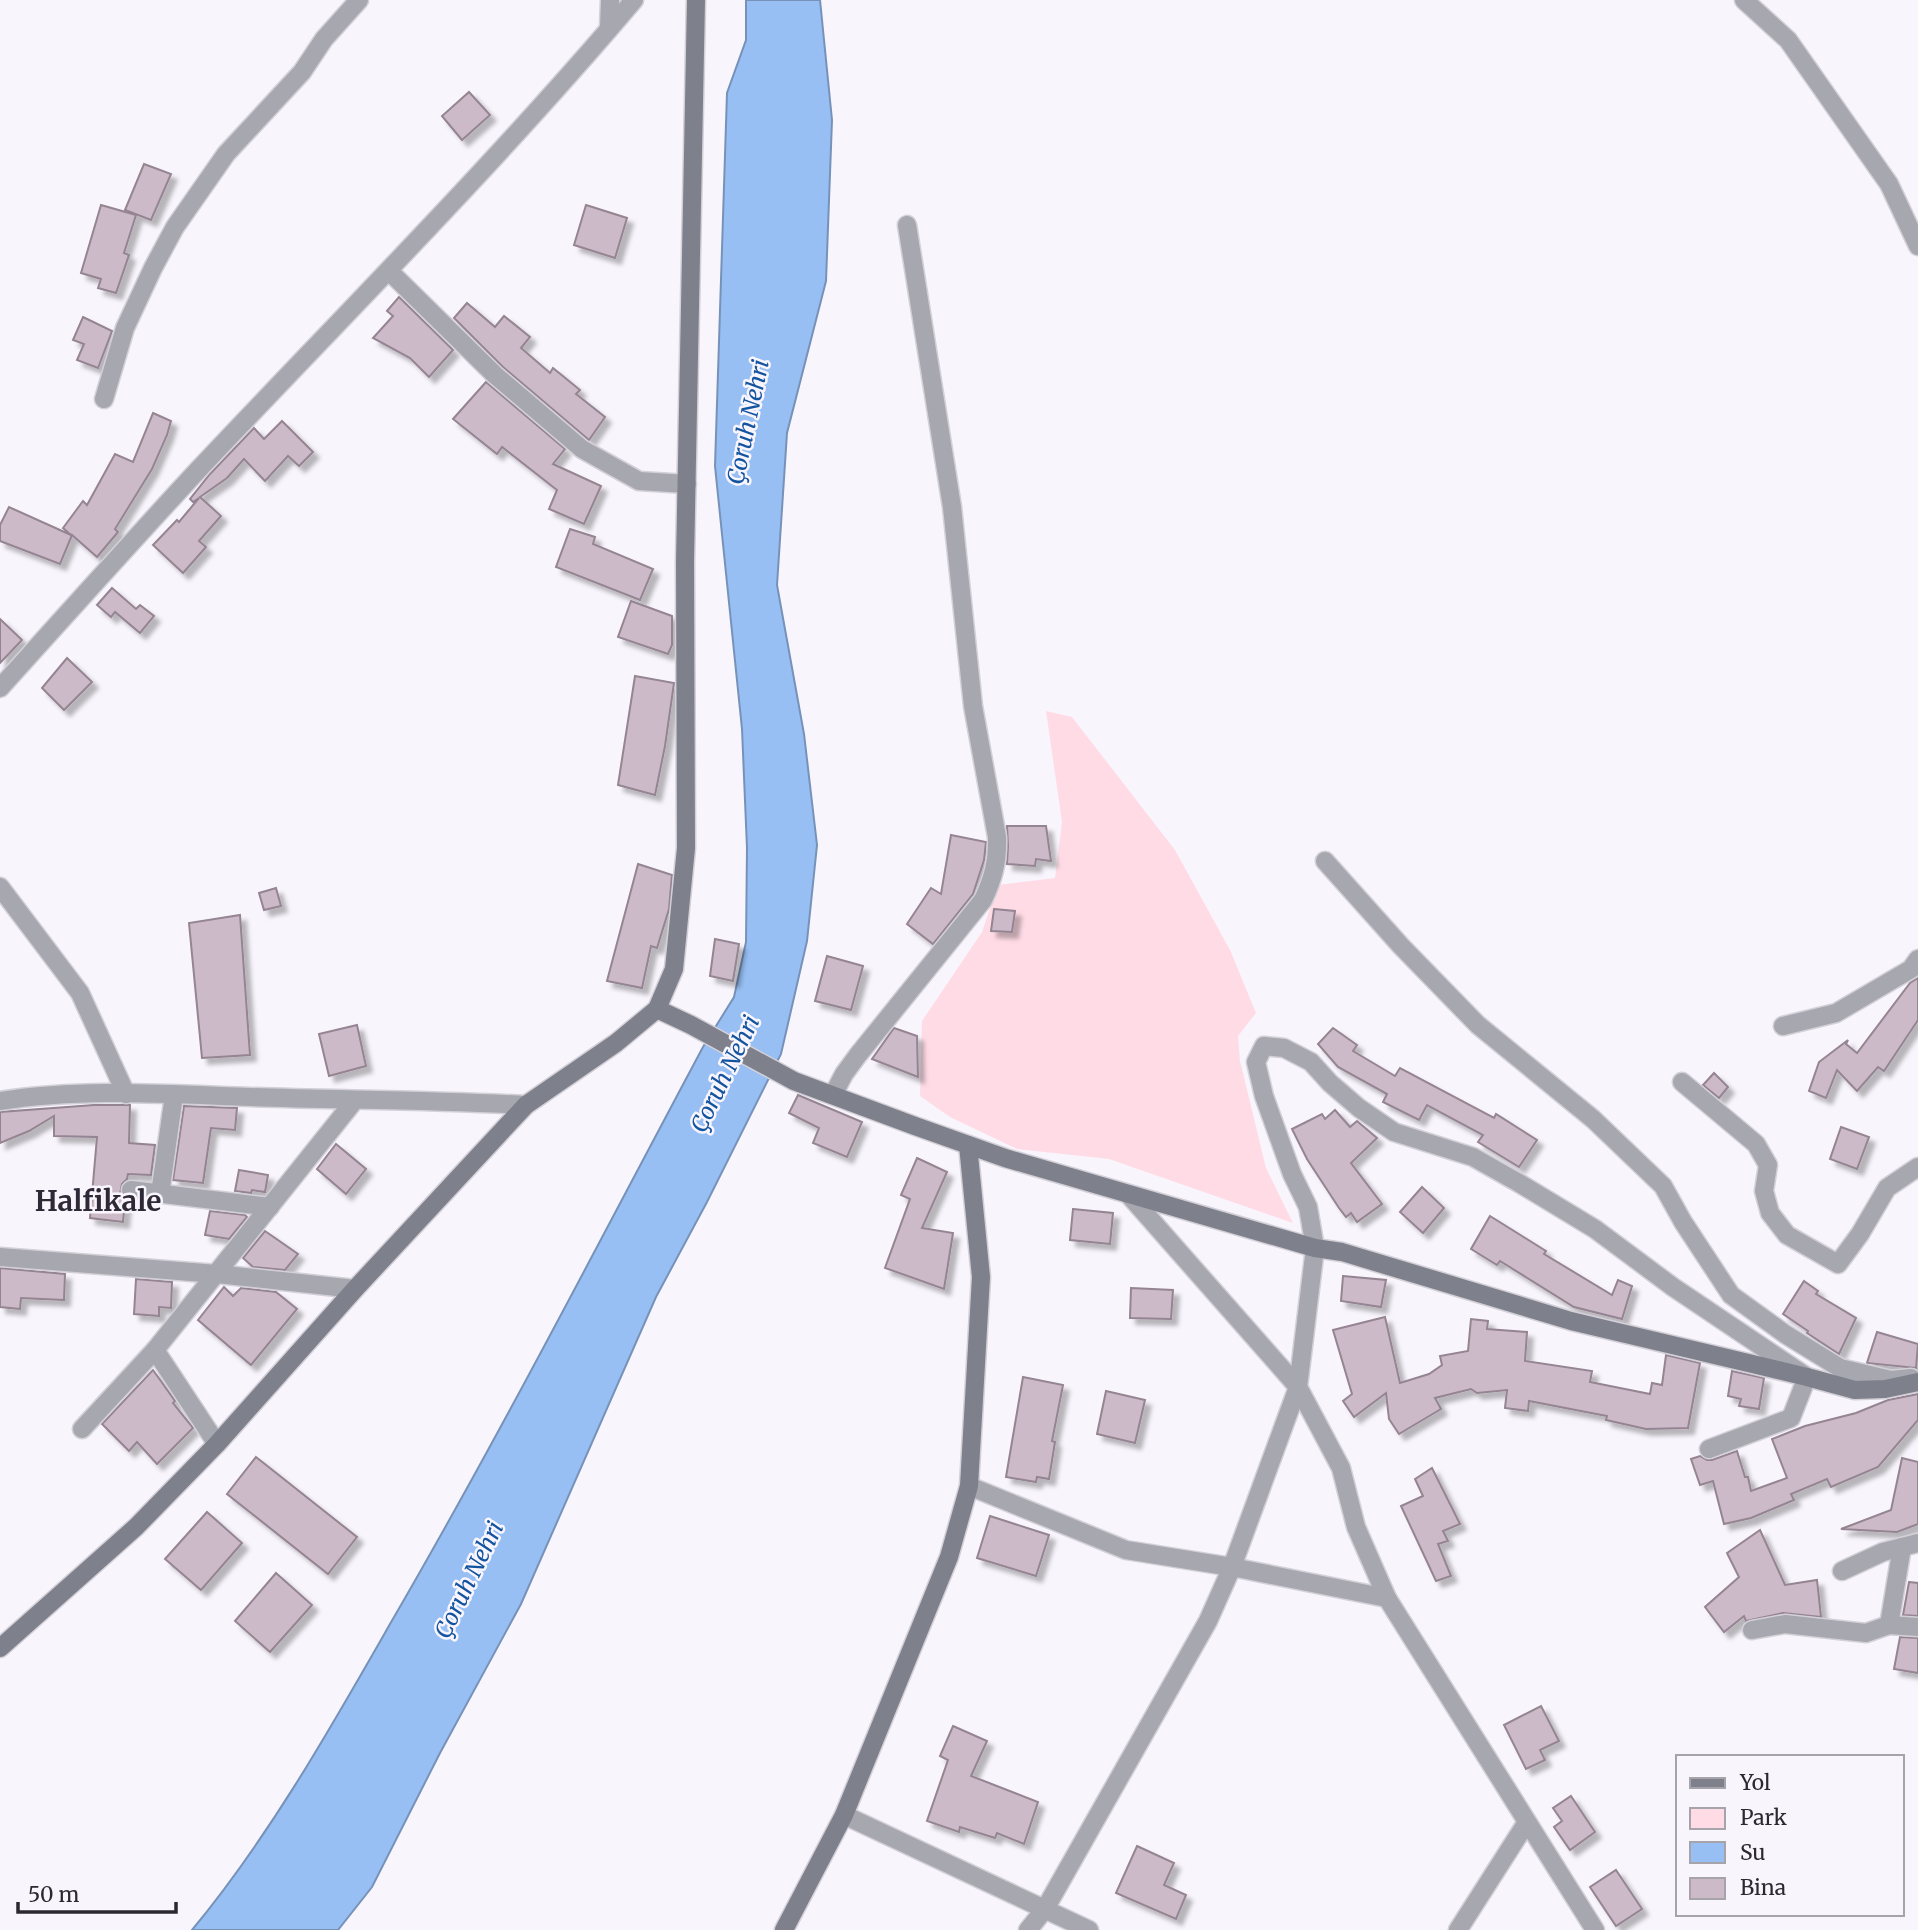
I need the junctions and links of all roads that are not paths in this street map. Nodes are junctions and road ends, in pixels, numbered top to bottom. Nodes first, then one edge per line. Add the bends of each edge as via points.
1 (610, 0) edge
2 (634, 0) edge
3 (696, 0) edge
4 (1744, 0) edge
5 (355, 1) edge
6 (609, 29) junction
7 (906, 225) dead end
8 (1918, 246) edge
9 (389, 271) junction
10 (104, 399) dead end
11 (687, 484) junction
12 (0, 688) edge
13 (1325, 861) dead end
14 (0, 887) edge
15 (1918, 959) edge
16 (657, 1009) junction
17 (1783, 1026) dead end
18 (1682, 1082) dead end
19 (126, 1094) junction
20 (174, 1095) junction
21 (833, 1095) junction
22 (355, 1100) junction
23 (0, 1101) edge
24 (526, 1105) junction
25 (968, 1145) junction
26 (1918, 1167) edge
27 (131, 1190) dead end
28 (160, 1194) junction
29 (1129, 1195) junction
30 (270, 1207) junction
31 (1315, 1248) junction
32 (0, 1257) edge
33 (217, 1274) junction
34 (355, 1289) junction
35 (155, 1350) junction
36 (1807, 1377) junction
37 (1918, 1380) edge
38 (1298, 1387) junction
39 (82, 1429) dead end
40 (217, 1444) junction
41 (1709, 1450) dead end
42 (969, 1486) junction
43 (1910, 1545) edge
44 (1232, 1567) junction
45 (1842, 1571) dead end
46 (1387, 1598) junction
47 (1889, 1625) junction
48 (1918, 1626) edge
49 (1752, 1630) dead end
50 (0, 1648) edge
51 (844, 1815) junction
52 (1527, 1822) junction
53 (1045, 1909) junction
54 (784, 1930) edge
55 (1028, 1930) edge
56 (1089, 1930) edge
57 (1458, 1930) edge
58 (1595, 1930) edge

1 - 6 street
2 - 6 street
3 - 11 main road
4 - 8 street via 1788,40 1889,184
5 - 10 street via 302,72 226,154 175,227 125,328
6 - 9 street
7 - 21 street via 952,507 973,706 998,852 982,900 858,1055
9 - 11 street via 495,375 582,449 639,481
9 - 12 street
11 - 16 main road via 686,848 674,969
13 - 37 street via 1478,1025 1594,1119 1662,1186 1731,1295 1840,1368 1891,1380
14 - 19 street via 80,993
15 - 17 street via 1911,969 1836,1013
16 - 21 main road via 794,1081
16 - 24 main road
18 - 26 street via 1756,1144 1768,1165 1764,1191 1770,1213 1787,1235 1838,1264 1887,1188
19 - 20 street
19 - 23 street via 37,1095
20 - 22 street
20 - 28 street
21 - 25 main road
22 - 24 street
22 - 30 street
24 - 34 main road
25 - 29 main road
25 - 42 main road via 981,1278
27 - 28 street
28 - 30 street
29 - 31 main road
29 - 38 street
30 - 33 street
31 - 36 main road via 1342,1252 1571,1321
31 - 36 street via 1308,1207 1258,1073 1256,1062 1264,1046 1284,1048 1311,1062 1359,1108 1394,1132 1473,1157 1595,1229
31 - 38 street
32 - 33 street
33 - 34 street
33 - 35 street
34 - 40 main road
35 - 39 street
35 - 40 street
36 - 37 main road via 1855,1391
36 - 41 street via 1791,1418
38 - 44 street
38 - 46 street via 1341,1468 1356,1527
40 - 50 main road via 136,1527
42 - 44 street via 1126,1550
42 - 51 main road via 949,1557
43 - 45 street
43 - 47 street
44 - 46 street
44 - 53 street via 1208,1620
46 - 52 street
47 - 48 street
47 - 49 street via 1866,1633 1785,1624
51 - 53 street
51 - 54 main road
52 - 57 street
52 - 58 street
53 - 55 street
53 - 56 street

